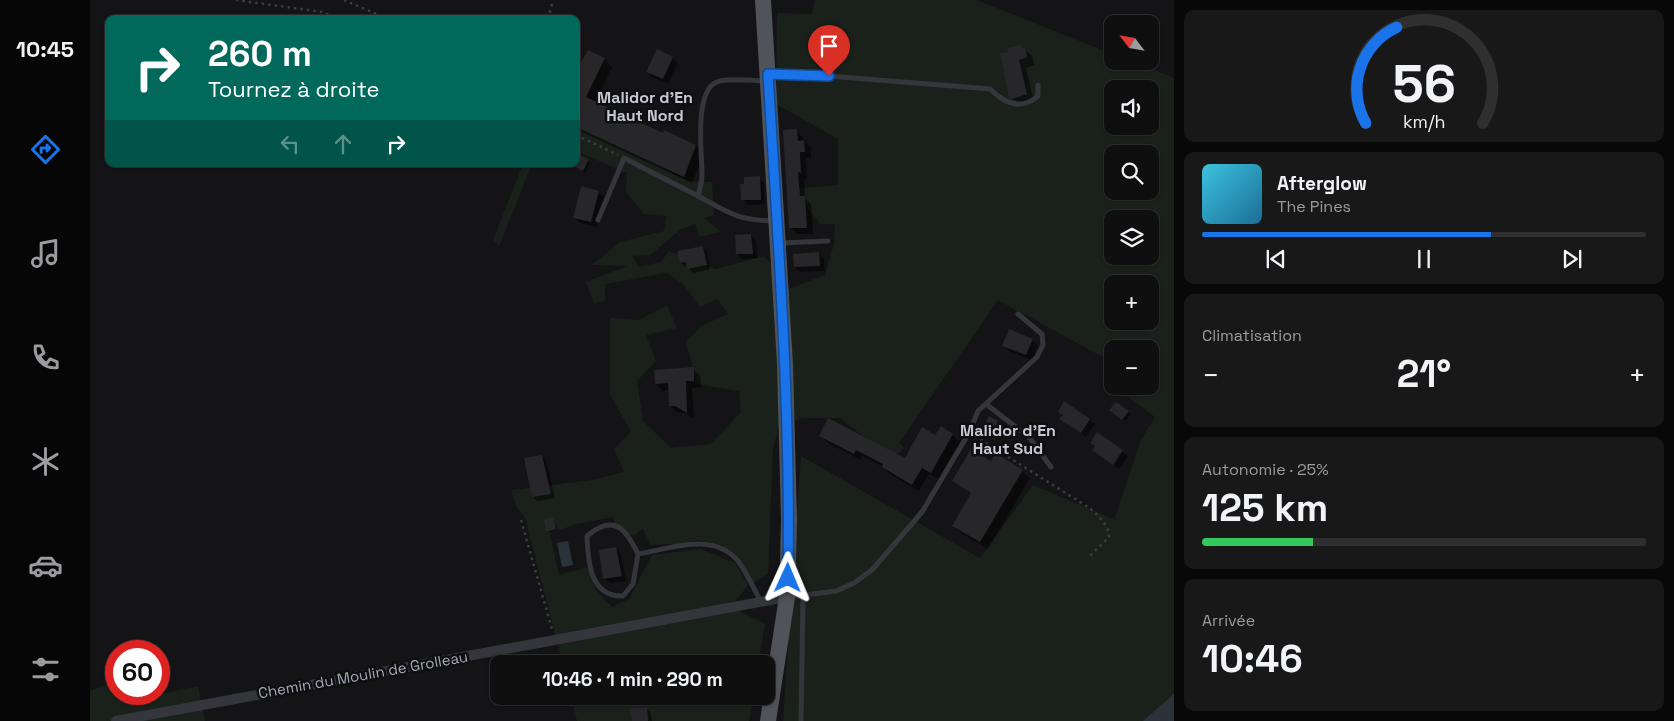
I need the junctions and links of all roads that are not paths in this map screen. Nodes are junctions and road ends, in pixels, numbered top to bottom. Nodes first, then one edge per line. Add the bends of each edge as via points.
1 (763, 0) edge
2 (768, 78) junction
3 (1038, 85) dead end
4 (698, 196) junction
5 (598, 220) dead end
6 (777, 221) junction
7 (828, 241) dead end
8 (778, 243) junction
9 (1018, 314) dead end
10 (986, 404) junction
11 (1051, 467) dead end
12 (638, 554) junction
13 (795, 597) junction
14 (762, 602) junction
15 (116, 721) edge
16 (768, 721) edge
17 (801, 721) edge

1 - 2 main road
2 - 3 lane via 829,76 990,89 1002,100 1016,105 1030,103 1038,96
2 - 4 lane via 718,81 704,96 702,176
2 - 6 main road
4 - 5 lane via 624,158
4 - 6 lane via 736,217 750,221
6 - 8 main road
7 - 8 lane
8 - 13 main road
9 - 10 lane via 1042,334 1043,345 1037,357
10 - 11 lane via 1029,437
10 - 13 lane via 978,411 970,433 922,512 872,570 836,591
12 - 12 lane via 633,584 623,596 611,596 603,592 594,578 588,536 598,527 608,524 621,527 630,536
12 - 14 lane via 701,542 721,549 738,560
13 - 14 street, Chemin du Moulin de Grolleau
13 - 16 main road
13 - 17 lane
14 - 15 street, Chemin du Moulin de Grolleau

